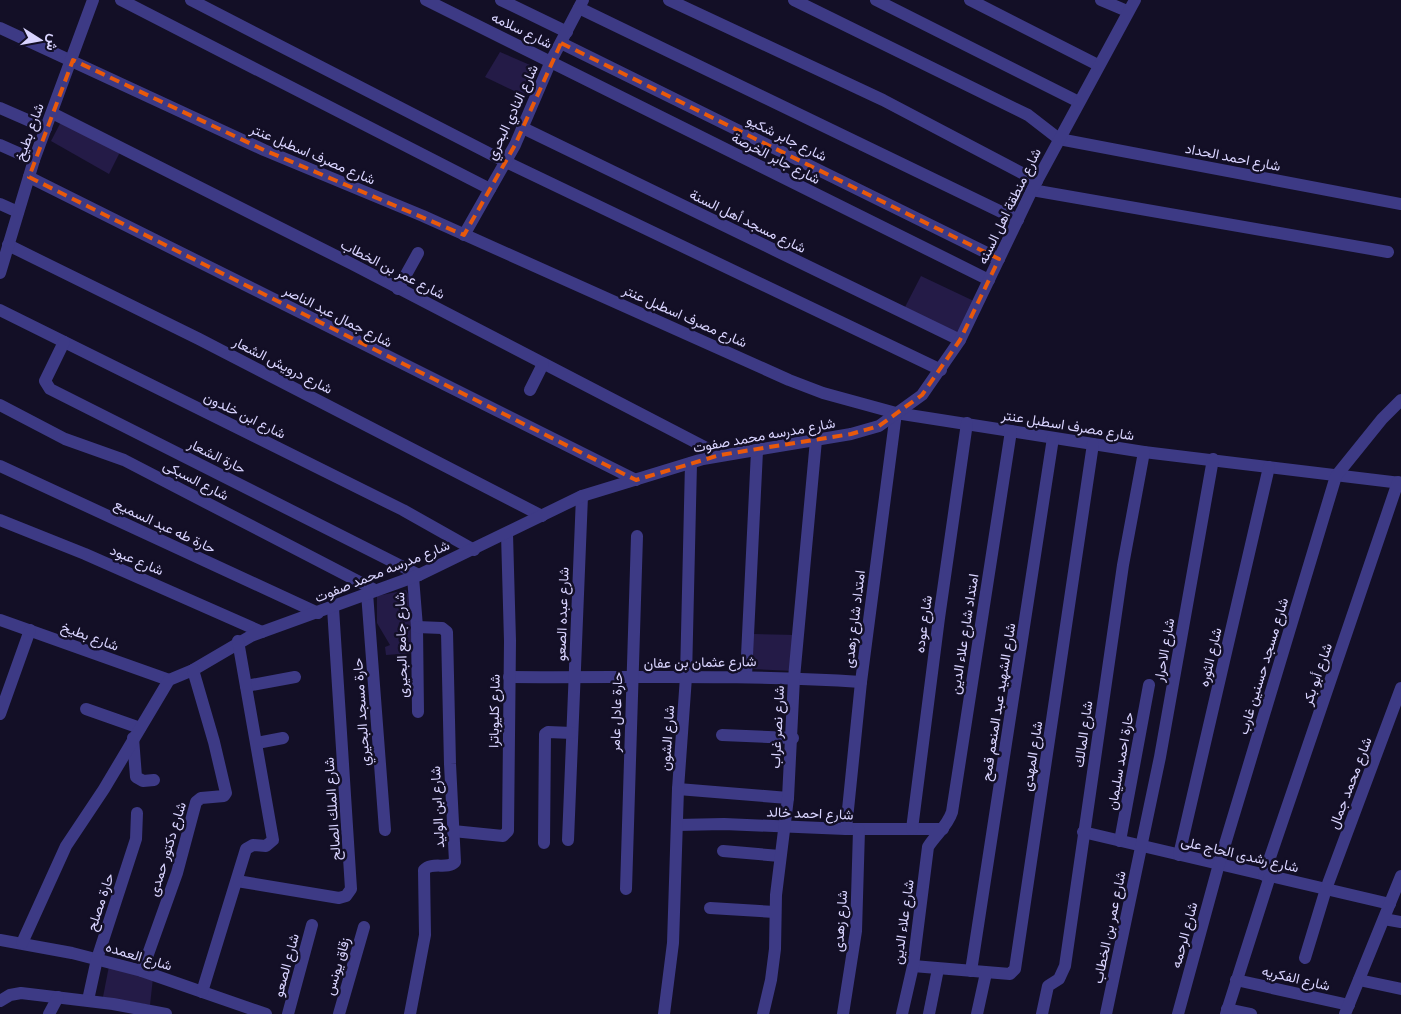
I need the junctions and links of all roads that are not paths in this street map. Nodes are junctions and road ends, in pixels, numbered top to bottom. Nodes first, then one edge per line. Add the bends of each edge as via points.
1 (93, 0) edge
2 (121, 0) edge
3 (191, 0) edge
4 (426, 0) edge
5 (501, 0) edge
6 (669, 0) edge
7 (794, 0) edge
8 (876, 0) edge
9 (970, 0) edge
10 (1101, 0) edge
11 (1135, 0) edge
12 (581, 4) edge
13 (1127, 11) junction
14 (0, 28) edge
15 (567, 32) junction
16 (561, 44) junction
17 (73, 60) junction
18 (551, 61) junction
19 (1098, 65) junction
20 (1079, 102) junction
21 (0, 108) edge
22 (52, 113) junction
23 (46, 128) junction
24 (523, 128) junction
25 (1059, 139) junction
26 (0, 145) edge
27 (34, 160) junction
28 (506, 162) junction
29 (29, 177) junction
30 (1034, 186) junction
31 (490, 189) junction
32 (0, 204) edge
33 (1401, 204) edge
34 (18, 212) junction
35 (1018, 220) junction
36 (464, 235) junction
37 (8, 245) junction
38 (418, 252) dead end
39 (1388, 252) dead end
40 (999, 259) junction
41 (0, 272) edge
42 (989, 280) junction
43 (398, 288) junction
44 (0, 310) edge
45 (960, 340) junction
46 (64, 342) junction
47 (543, 364) junction
48 (941, 370) junction
49 (530, 390) dead end
50 (1401, 400) edge
51 (0, 406) edge
52 (896, 413) junction
53 (967, 424) junction
54 (1011, 431) junction
55 (1053, 438) junction
56 (816, 440) junction
57 (1094, 444) junction
58 (757, 451) junction
59 (1144, 452) junction
60 (720, 455) junction
61 (1213, 459) junction
62 (691, 463) junction
63 (0, 466) edge
64 (1269, 467) junction
65 (1336, 476) junction
66 (636, 480) junction
67 (1400, 483) edge
68 (582, 496) junction
69 (542, 516) junction
70 (0, 520) edge
71 (507, 534) junction
72 (637, 536) dead end
73 (474, 550) junction
74 (416, 576) junction
75 (371, 591) junction
76 (332, 608) junction
77 (318, 613) junction
78 (0, 620) edge
79 (417, 627) junction
80 (30, 630) junction
81 (262, 632) junction
82 (238, 641) junction
83 (193, 670) junction
84 (509, 676) junction
85 (746, 676) junction
86 (295, 677) dead end
87 (575, 677) junction
88 (686, 677) junction
89 (632, 678) junction
90 (794, 678) junction
91 (169, 680) junction
92 (861, 682) junction
93 (1148, 685) dead end
94 (246, 686) junction
95 (1401, 688) edge
96 (1, 707) edge
97 (86, 710) dead end
98 (418, 712) dead end
99 (136, 733) junction
100 (572, 733) junction
101 (722, 735) dead end
102 (283, 738) dead end
103 (793, 738) junction
104 (257, 743) junction
105 (154, 780) dead end
106 (678, 789) junction
107 (788, 798) junction
108 (137, 813) dead end
109 (677, 826) junction
110 (784, 827) junction
111 (912, 829) junction
112 (385, 830) dead end
113 (846, 830) junction
114 (859, 830) junction
115 (453, 831) junction
116 (939, 832) junction
117 (1083, 832) junction
118 (568, 840) dead end
119 (1120, 841) junction
120 (544, 843) dead end
121 (1142, 846) junction
122 (723, 851) dead end
123 (1179, 855) junction
124 (780, 856) junction
125 (1219, 864) junction
126 (1267, 875) junction
127 (1401, 876) edge
128 (237, 881) junction
129 (626, 889) dead end
130 (1326, 889) junction
131 (1390, 904) junction
132 (710, 908) dead end
133 (775, 912) junction
134 (1384, 919) junction
135 (1401, 922) edge
136 (312, 925) dead end
137 (364, 927) dead end
138 (0, 940) edge
139 (22, 943) junction
140 (1304, 958) dead end
141 (97, 959) junction
142 (912, 966) junction
143 (938, 969) junction
144 (142, 971) junction
145 (971, 971) junction
146 (986, 973) junction
147 (1236, 980) junction
148 (1359, 980) junction
149 (1401, 989) edge
150 (202, 992) junction
151 (58, 997) junction
152 (88, 1000) junction
153 (0, 1001) edge
154 (234, 1009) edge
155 (1347, 1010) edge
156 (1227, 1011) edge
157 (151, 1012) edge
158 (49, 1014) edge
159 (166, 1014) edge
160 (266, 1014) edge
161 (288, 1014) edge
162 (339, 1014) edge
163 (410, 1014) edge
164 (664, 1014) edge
165 (763, 1014) edge
166 (843, 1014) edge
167 (902, 1014) edge
168 (929, 1014) edge
169 (977, 1014) edge
170 (1042, 1014) edge
171 (1106, 1014) edge
172 (1178, 1014) edge
173 (1251, 1014) edge

1 - 17 street, شارع بطيخ
2 - 31 street
3 - 28 street
4 - 18 street, شارع سلامه
5 - 15 street
6 - 30 street via 883,100
7 - 25 street via 1028,115
8 - 20 street
9 - 19 street
10 - 13 street
11 - 13 street, شارع منطقة اهل السنه
12 - 15 street, شارع النادي البحري
12 - 35 street
13 - 19 street, شارع منطقة اهل السنه
14 - 17 street, شارع مصرف اسطبل عنتر
15 - 16 street, شارع النادي البحري
16 - 18 street, شارع النادي البحري
16 - 40 street, شارع جابر شكيو
17 - 22 street, شارع بطيخ
17 - 36 street, شارع مصرف اسطبل عنتر via 264,150
18 - 24 street, شارع النادي البحري
18 - 42 street, شارع جابر الخرصة
19 - 20 street, شارع منطقة اهل السنه
20 - 25 street, شارع منطقة اهل السنه
21 - 23 street
22 - 23 street, شارع بطيخ
22 - 43 street, شارع عمر بن الخطاب
23 - 27 street, شارع بطيخ
24 - 28 street, شارع النادي البحري
24 - 45 street, شارع مسجد أهل السنة
25 - 30 street, شارع منطقة اهل السنه
25 - 33 street, شارع احمد الحداد
26 - 27 street
27 - 29 street, شارع بطيخ
28 - 31 street, شارع النادي البحري
28 - 48 street
29 - 34 street, شارع بطيخ
29 - 66 street, شارع جمال عبد الناصر
30 - 35 street, شارع منطقة اهل السنه
30 - 39 street
31 - 36 street, شارع النادي البحري
32 - 34 street
34 - 37 street, شارع بطيخ
35 - 40 street, شارع منطقة اهل السنه
36 - 52 street, شارع مصرف اسطبل عنتر via 789,380
37 - 41 street, شارع بطيخ
37 - 69 street, شارع درويش الشعار via 199,339
38 - 43 street
40 - 42 street, شارع منطقة اهل السنه
42 - 45 street, شارع منطقة اهل السنه
43 - 47 street, شارع عمر بن الخطاب
44 - 46 street, شارع ابن خلدون
45 - 48 street, شارع منطقة اهل السنه
46 - 73 street, شارع ابن خلدون via 403,510
46 - 74 street, حارة الشعار via 45,381 50,389
47 - 49 street
47 - 60 street, شارع عمر بن الخطاب
48 - 52 street, شارع منطقة اهل السنه via 922,396
50 - 65 street
51 - 75 street, شارع السبكى via 65,439 124,460
52 - 53 street, شارع مصرف اسطبل عنتر
52 - 56 street, شارع مدرسه محمد صفوت via 879,426
52 - 92 street, امتداد شارع زهدى
53 - 54 street, شارع مصرف اسطبل عنتر
53 - 111 street, شارع عوده
54 - 55 street, شارع مصرف اسطبل عنتر
54 - 116 street, امتداد شارع علاء الدين via 952,812
55 - 57 street, شارع مصرف اسطبل عنتر
55 - 145 street, شارع الشهيد عبد المنعم قمح
56 - 58 street, شارع مدرسه محمد صفوت
56 - 90 street, شارع نصر غراب
57 - 59 street, شارع مصرف اسطبل عنتر
57 - 146 street, شارع المهدى via 1015,970 1010,974
58 - 60 street, شارع مدرسه محمد صفوت
58 - 85 street
59 - 61 street, شارع مصرف اسطبل عنتر
59 - 117 street, شارع المالك via 1123,565
60 - 62 street, شارع مدرسه محمد صفوت
61 - 64 street, شارع مصرف اسطبل عنتر
61 - 121 street, شارع الاحرار
62 - 66 street, شارع مدرسه محمد صفوت
62 - 88 street, شارع الشون
63 - 77 street, حارة طه عبد السميع
64 - 65 street, شارع مصرف اسطبل عنتر
64 - 123 street, شارع الثوره
65 - 67 street, شارع مصرف اسطبل عنتر
65 - 125 street, شارع مسجد حسنين غارب
66 - 68 street, شارع مدرسه محمد صفوت
67 - 126 street, شارع أبو بكر
68 - 69 street, شارع مدرسه محمد صفوت
68 - 87 street, شارع عبده الصعو
69 - 71 street, شارع مدرسه محمد صفوت
70 - 81 street, شارع عبود
71 - 73 street, شارع مدرسه محمد صفوت
71 - 84 street, شارع كليوباترا
72 - 89 street, حارة عادل عامر
73 - 74 street, شارع مدرسه محمد صفوت
74 - 75 street, شارع مدرسه محمد صفوت
74 - 79 street, شارع جامع البحيرى
75 - 76 street, شارع مدرسه محمد صفوت
75 - 112 street, حارة مسجد البحيري
76 - 77 street, شارع مدرسه محمد صفوت
76 - 128 street, شارع الملك الصالح via 351,890 338,898
77 - 81 street, شارع مدرسه محمد صفوت
78 - 80 street, شارع بطيخ
79 - 98 street, شارع جامع البحيرى
79 - 115 street, شارع ابن الوليد via 442,628 447,632
80 - 91 street, شارع بطيخ
80 - 96 street
81 - 82 street, شارع مدرسه محمد صفوت
82 - 83 street, شارع مدرسه محمد صفوت
82 - 94 street
83 - 91 street, شارع مدرسه محمد صفوت
83 - 144 street, شارع دكتور حمدى via 226,793 196,802 177,873
84 - 87 street, شارع عثمان بن عفان
84 - 115 street, شارع كليوباترا via 507,834
85 - 88 street, شارع عثمان بن عفان
85 - 90 street, شارع عثمان بن عفان
86 - 94 street
87 - 89 street, شارع عثمان بن عفان
87 - 100 street, شارع عبده الصعو
88 - 89 street, شارع عثمان بن عفان
88 - 106 street, شارع الشون
89 - 129 street, حارة عادل عامر
90 - 92 street, شارع عثمان بن عفان
90 - 103 street, شارع نصر غراب
91 - 99 street
92 - 113 street, امتداد شارع زهدى
93 - 119 street, حارة احمد سليمان
94 - 104 street
95 - 130 street, شارع محمد جمال
97 - 99 street
99 - 105 street via 136,777 142,781
99 - 139 street via 66,846
100 - 118 street, شارع عبده الصعو
100 - 120 street via 545,734
101 - 103 street
102 - 104 street
103 - 107 street, شارع نصر غراب
104 - 128 street via 273,840 266,846 246,848
106 - 107 street
106 - 109 street, شارع الشون
107 - 110 street, شارع نصر غراب
108 - 141 street, حارة مصلح via 136,839
109 - 110 street, شارع احمد خالد
109 - 164 street, شارع الشون via 673,944
110 - 113 street, شارع احمد خالد
110 - 124 street, شارع نصر غراب
111 - 114 street, شارع احمد خالد
111 - 116 street, شارع احمد خالد
113 - 114 street, شارع احمد خالد
114 - 166 street, شارع زهدى via 856,931
115 - 163 street, شارع ابن الوليد via 454,864 424,870 426,935
116 - 142 street, شارع علاء الدين via 928,848
117 - 119 street, شارع رشدى الحاج على
117 - 170 street, شارع المالك via 1065,966 1059,979 1048,986
119 - 121 street, شارع رشدى الحاج على
121 - 123 street, شارع رشدى الحاج على
121 - 171 street, شارع عمر بن الخطاب
122 - 124 street
123 - 125 street, شارع رشدى الحاج على
124 - 133 street, شارع نصر غراب
125 - 126 street, شارع رشدى الحاج على
125 - 172 street, شارع الرحمه
126 - 130 street, شارع رشدى الحاج على
126 - 147 street, شارع أبو بكر
127 - 131 street
128 - 150 street
130 - 131 street, شارع رشدى الحاج على
130 - 140 street, شارع محمد جمال
131 - 134 street
132 - 133 street
133 - 165 street, شارع نصر غراب via 774,964
134 - 135 street
134 - 148 street
136 - 161 street, شارع الصعو
137 - 162 street, زقاق يونس
138 - 139 street, شارع العمده
139 - 141 street, شارع العمده
141 - 144 street, شارع العمده
141 - 152 street, حارة مصلح
142 - 143 street, شارع المهدى
142 - 167 street, شارع علاء الدين
143 - 145 street, شارع المهدى
143 - 168 street
144 - 150 street, شارع العمده
145 - 146 street, شارع المهدى
146 - 169 street
147 - 155 street, شارع الفكريه
147 - 156 street, شارع أبو بكر
148 - 149 street
148 - 155 street
150 - 154 street, شارع العمده
151 - 152 street
151 - 153 street via 22,993
151 - 158 street
152 - 157 street
154 - 160 street, شارع العمده
156 - 173 street
157 - 159 street

